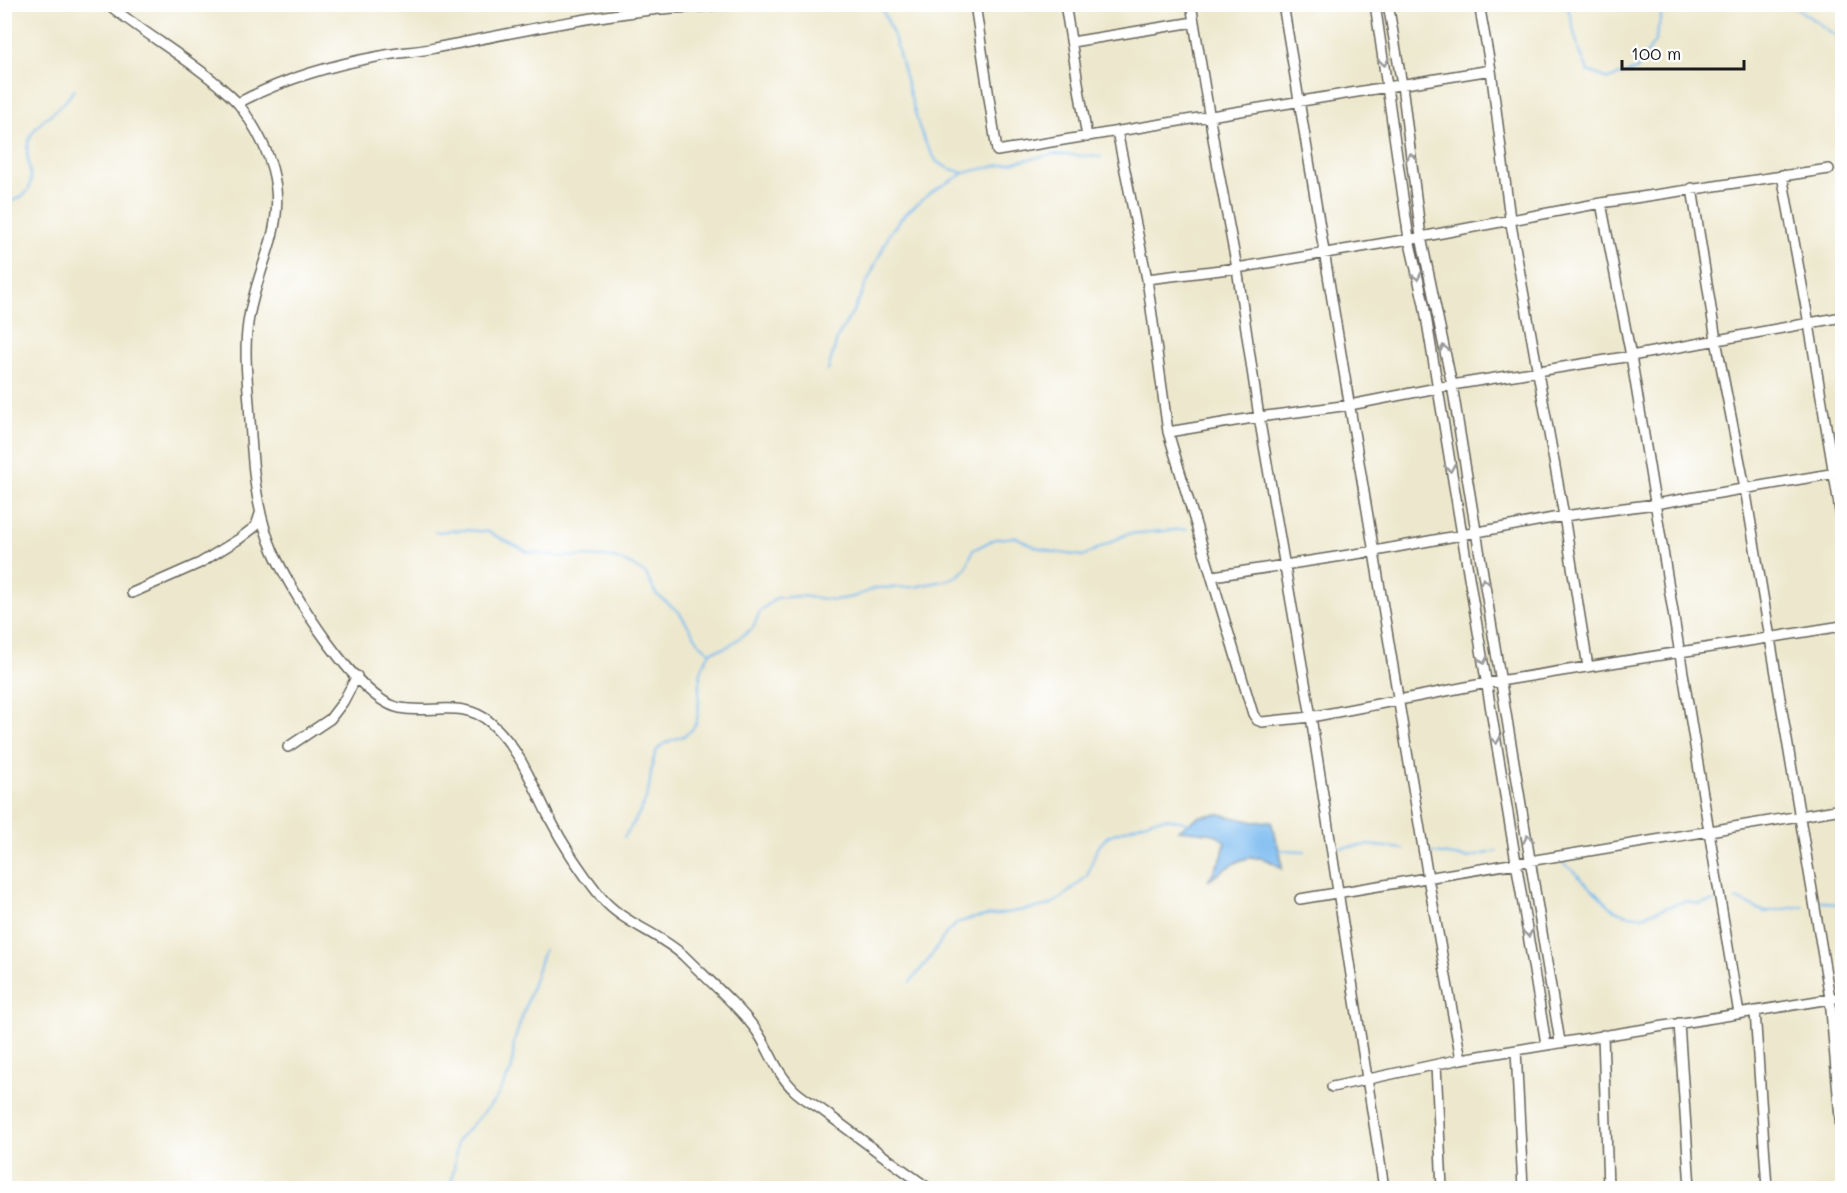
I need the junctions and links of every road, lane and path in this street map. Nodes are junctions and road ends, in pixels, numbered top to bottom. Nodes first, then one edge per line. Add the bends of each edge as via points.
1 (108, 4) edge
2 (724, 4) edge
3 (975, 4) edge
4 (1065, 4) edge
5 (1191, 4) edge
6 (1283, 4) edge
7 (1375, 4) edge
8 (1388, 4) edge
9 (1479, 4) edge
10 (1194, 22) junction
11 (1072, 42) junction
12 (1491, 70) junction
13 (1402, 85) junction
14 (1388, 87) junction
15 (1299, 101) junction
16 (238, 103) junction
17 (1209, 115) junction
18 (1117, 130) junction
19 (1087, 136) junction
20 (1828, 168) dead end
21 (1782, 175) junction
22 (1692, 188) junction
23 (1601, 203) junction
24 (1510, 219) junction
25 (1421, 237) junction
26 (1409, 239) junction
27 (1323, 253) junction
28 (1237, 268) junction
29 (1147, 279) junction
30 (1842, 317) edge
31 (1809, 324) junction
32 (1716, 340) junction
33 (1632, 357) junction
34 (1539, 372) junction
35 (1452, 385) junction
36 (1437, 388) junction
37 (1350, 405) junction
38 (1259, 417) junction
39 (1168, 432) junction
40 (1839, 472) edge
41 (1745, 488) junction
42 (1655, 504) junction
43 (260, 514) junction
44 (1564, 516) junction
45 (1842, 523) edge
46 (1476, 532) junction
47 (1462, 535) junction
48 (1375, 550) junction
49 (1284, 565) junction
50 (1213, 576) junction
51 (132, 593) dead end
52 (1842, 626) edge
53 (1769, 637) junction
54 (1679, 652) junction
55 (1588, 667) junction
56 (357, 676) junction
57 (1501, 681) junction
58 (1487, 683) junction
59 (1399, 700) junction
60 (1311, 717) junction
61 (288, 747) dead end
62 (1842, 809) edge
63 (1798, 817) junction
64 (1709, 831) junction
65 (1532, 860) junction
66 (1516, 863) junction
67 (1428, 878) junction
68 (1339, 892) junction
69 (1300, 899) dead end
70 (1842, 997) edge
71 (1830, 998) junction
72 (1755, 1011) junction
73 (1739, 1014) junction
74 (1679, 1023) junction
75 (1603, 1035) junction
76 (1560, 1042) junction
77 (1546, 1044) junction
78 (1516, 1050) junction
79 (1461, 1059) junction
80 (1436, 1065) junction
81 (1366, 1079) junction
82 (1332, 1087) dead end
83 (1842, 1142) edge
84 (928, 1188) edge
85 (1384, 1188) edge
86 (1442, 1188) edge
87 (1523, 1188) edge
88 (1608, 1188) edge
89 (1690, 1188) edge
90 (1767, 1188) edge

1 - 16 street via 176,52
2 - 16 street via 614,15 383,55 299,76
3 - 19 street via 997,151
4 - 11 street
5 - 10 street
6 - 15 street
7 -> 14 street
8 - 13 street
9 - 12 street
10 - 11 street
10 - 17 street
11 - 19 street
12 - 13 street
12 - 24 street
13 - 14 street
25 -> 13 street
14 - 15 street
14 - 26 street
15 - 17 street
15 - 27 street
16 - 43 street via 266,149 277,190 272,239 259,274 247,328 251,441
17 - 18 street
17 - 28 street
18 - 19 street
18 - 29 street
20 - 21 street
21 - 22 street
21 - 31 street
22 - 23 street
22 - 32 street
23 - 24 street
23 - 33 street
24 - 25 street
24 - 34 street
25 - 26 street
35 -> 25 street
26 - 27 street
26 -> 36 street
27 - 28 street
27 - 37 street
28 - 29 street
28 - 38 street
29 - 39 street
30 - 31 street
31 - 32 street
31 - 40 street
32 - 33 street
32 - 41 street
33 - 34 street
33 - 42 street
34 - 35 street
34 - 44 street
35 - 36 street
35 - 46 street
36 - 37 street
36 -> 47 street
37 - 38 street
37 - 48 street
38 - 39 street
38 - 49 street
39 - 50 street
40 - 41 street
40 - 45 street
41 - 42 street
41 - 53 street
42 - 44 street
42 - 54 street
43 - 51 street via 256,526 239,539 200,563
43 - 56 street via 273,550 315,624
44 - 46 street
44 - 55 street
46 - 47 street
57 -> 46 street
47 - 48 street
47 -> 58 street
48 - 49 street
48 - 59 street
49 - 50 street
49 - 60 street
50 - 60 street via 1257,720
52 - 53 street
53 - 54 street
53 - 63 street
54 - 55 street
54 - 64 street
55 - 57 street
56 - 61 street via 330,719
56 - 84 street via 388,705 458,708 491,723 525,765 563,842 604,901 615,912 662,938 712,984 748,1020 777,1070 796,1092
57 - 58 street
65 -> 57 street
58 - 59 street
58 -> 66 street
59 - 60 street
59 - 67 street
60 - 68 street
62 - 63 street
63 - 64 street
63 - 71 street
64 - 65 street
64 - 73 street
65 - 66 street
65 - 76 street
66 - 67 street
66 -> 77 street
67 - 68 street
67 - 79 street
68 - 69 street
68 - 81 street
70 - 71 street
71 - 72 street
71 - 83 street
72 - 73 street
72 - 90 street
73 - 74 street
74 - 75 street
74 - 89 street
75 - 76 street
75 - 88 street
76 - 77 street
77 - 78 street
78 - 79 street
78 - 87 street
79 - 80 street
80 - 81 street
80 - 86 street
81 - 82 street
81 - 85 street

